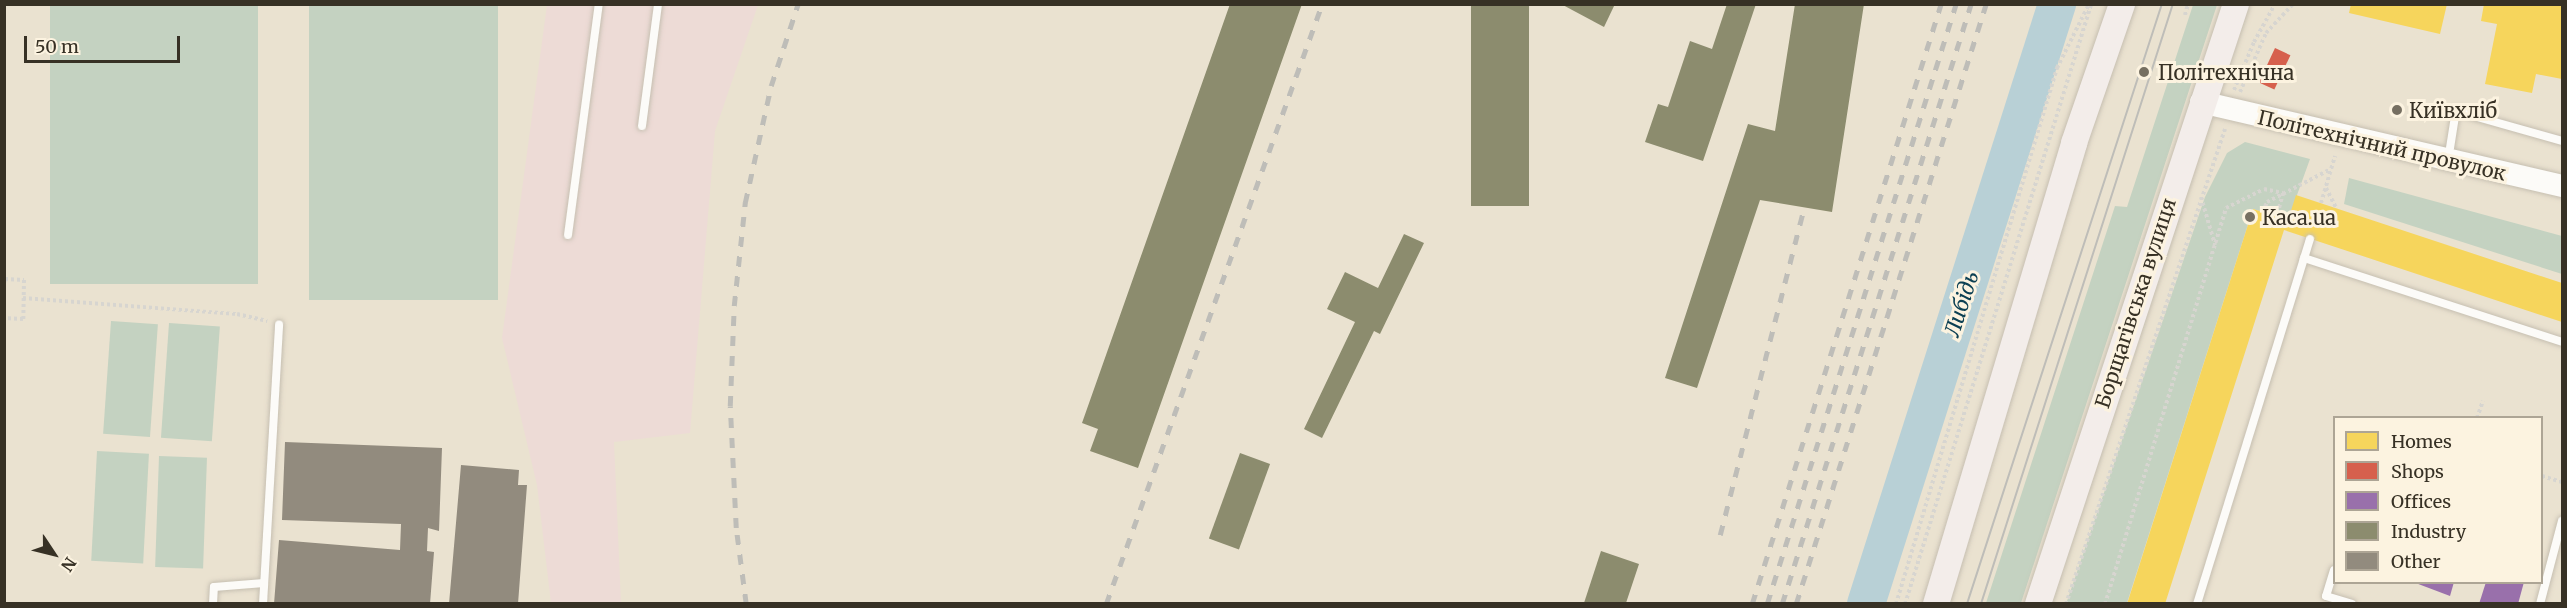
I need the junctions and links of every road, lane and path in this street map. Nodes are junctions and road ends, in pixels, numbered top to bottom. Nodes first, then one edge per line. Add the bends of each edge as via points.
1 (599, 4) edge
2 (658, 4) edge
3 (2090, 4) edge
4 (2122, 4) edge
5 (2188, 4) edge
6 (2236, 4) edge
7 (2293, 4) edge
8 (2185, 15) dead end
9 (2201, 102) junction
10 (2232, 110) junction
11 (642, 126) dead end
12 (2562, 141) edge
13 (2450, 148) dead end
14 (2335, 156) dead end
15 (2330, 170) junction
16 (2562, 186) edge
17 (2325, 188) junction
18 (2283, 193) junction
19 (2201, 197) junction
20 (2321, 203) dead end
21 (2336, 208) dead end
22 (2264, 212) dead end
23 (2277, 216) dead end
24 (568, 235) dead end
25 (2310, 239) dead end
26 (2215, 245) junction
27 (2304, 258) junction
28 (4, 284) edge
29 (23, 298) junction
30 (4, 318) edge
31 (279, 324) joint
32 (2562, 342) edge
33 (2483, 401) dead end
34 (2478, 416) edge
35 (2543, 477) edge
36 (2562, 482) edge
37 (2562, 521) edge
38 (2333, 573) edge
39 (264, 583) junction
40 (213, 603) edge
41 (263, 603) edge
42 (1896, 603) edge
43 (1905, 603) edge
44 (1936, 603) edge
45 (2038, 603) edge
46 (2066, 603) edge
47 (2105, 603) edge
48 (2197, 603) edge
49 (2352, 603) edge
50 (2540, 603) edge

1 - 24 lane
2 - 11 lane
3 - 42 path via 2057,68
3 - 43 path
4 - 44 main road via 2074,143
5 - 8 path
6 - 9 main road, Борщагівська вулиця
7 - 10 path via 2266,33
9 - 10 street, Політехнічний провулок
9 - 45 main road, Борщагівська вулиця
10 - 16 street, Політехнічний провулок
10 - 19 path
12 - 13 lane via 2456,111
14 - 15 path
15 - 17 path
15 - 18 path
17 - 20 path
17 - 21 path
18 - 22 path via 2267,202
18 - 23 path
18 - 26 path via 2264,189 2226,208
19 - 26 path
19 - 46 path
25 - 27 lane
26 - 47 path
27 - 32 lane
27 - 48 lane
28 - 29 path via 5,279 24,279
29 - 30 path via 23,319
29 - 31 path via 237,314
31 - 39 lane
33 - 34 path
35 - 36 path
37 - 50 lane
38 - 49 lane via 2326,596
39 - 40 lane via 214,587
39 - 41 lane

